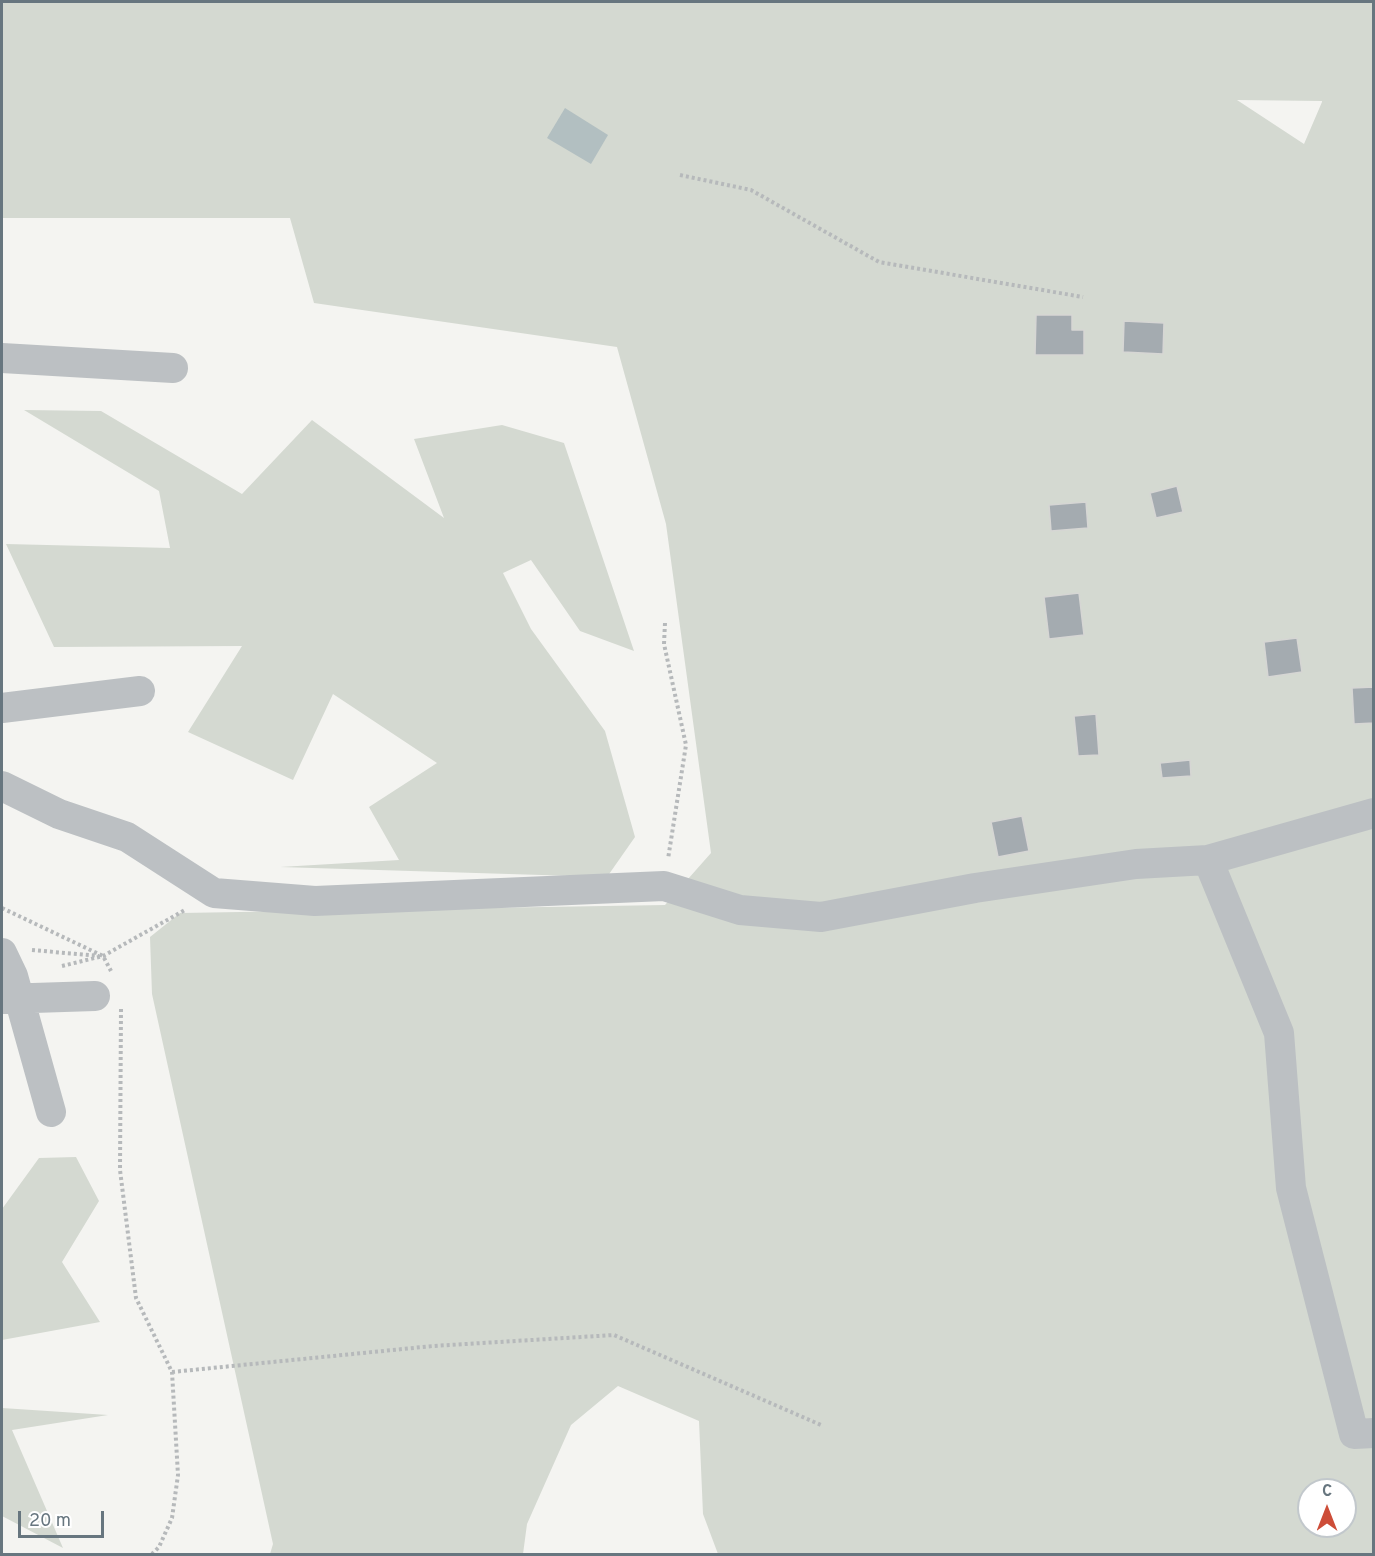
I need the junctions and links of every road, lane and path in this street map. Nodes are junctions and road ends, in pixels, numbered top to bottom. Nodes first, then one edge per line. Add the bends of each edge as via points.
1 (680, 175) dead end
2 (1083, 297) dead end
3 (2, 358) edge
4 (173, 368) dead end
5 (665, 623) dead end
6 (140, 691) dead end
7 (2, 708) edge
8 (2, 786) edge
9 (1374, 813) edge
10 (1208, 860) junction
11 (664, 886) junction
12 (214, 893) junction
13 (2, 908) edge
14 (13, 951) edge
15 (103, 957) junction
16 (58, 966) dead end
17 (109, 990) junction
18 (10, 998) edge
19 (51, 1112) dead end
20 (172, 1372) junction
21 (821, 1425) dead end
22 (1374, 1433) edge
23 (153, 1554) edge

1 - 2 path via 751,190 879,262
3 - 4 lane
5 - 11 path via 664,644 686,745
6 - 7 lane
8 - 12 lane via 59,814 127,837
9 - 10 lane
10 - 11 lane via 1136,864 975,888 821,917 740,910
10 - 22 lane via 1279,1033 1291,1188 1354,1434
11 - 12 lane via 315,901
12 - 15 path
13 - 15 path
14 - 15 path
14 - 18 lane
15 - 16 path
15 - 17 path
17 - 18 lane
17 - 20 path via 120,1170 136,1298
18 - 19 lane
20 - 21 path via 433,1346 614,1335
20 - 23 path via 178,1474 172,1518

